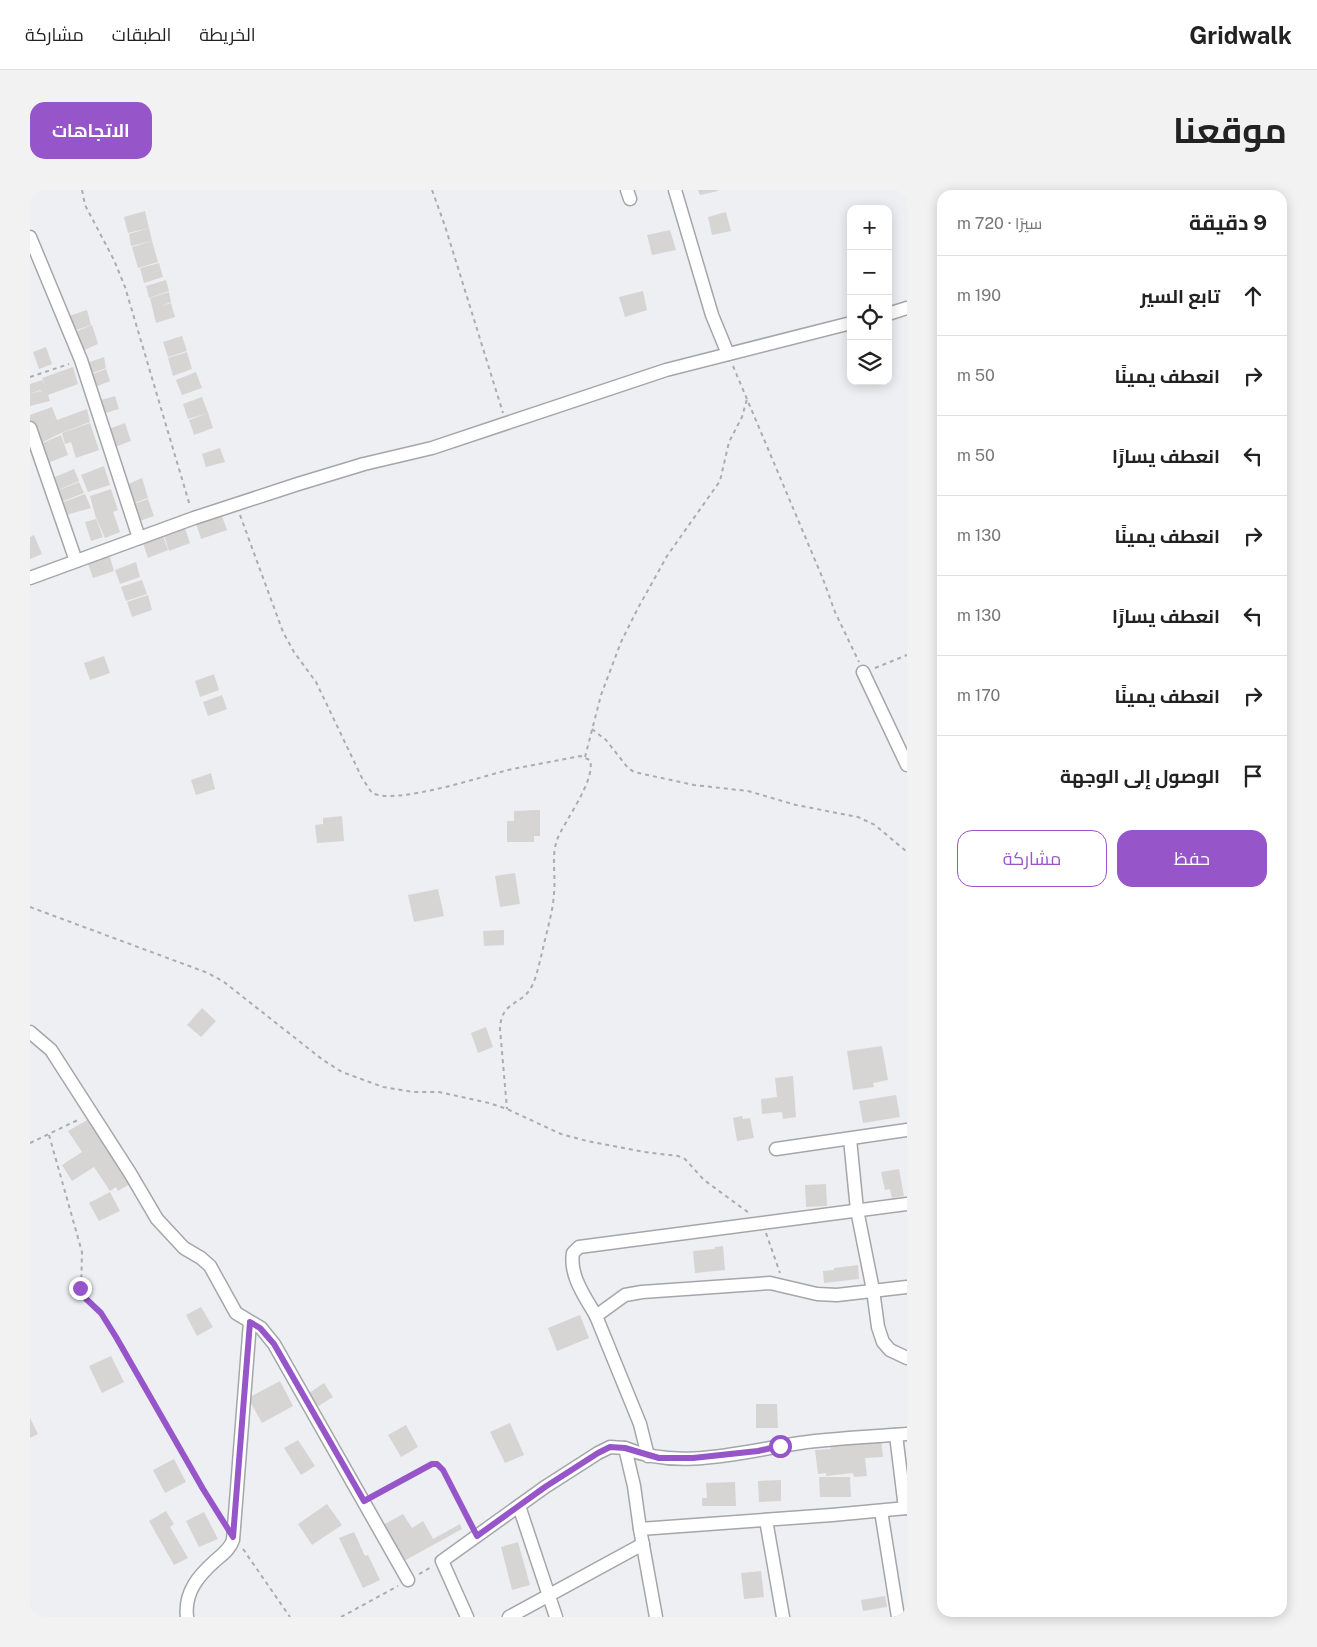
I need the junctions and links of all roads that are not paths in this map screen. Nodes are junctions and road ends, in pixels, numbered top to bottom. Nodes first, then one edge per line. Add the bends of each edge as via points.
1 (675, 190) edge
2 (30, 237) edge
3 (907, 308) edge
4 (892, 313) edge
5 (847, 324) edge
6 (728, 354) junction
7 (30, 428) edge
8 (139, 538) junction
9 (76, 561) junction
10 (30, 578) edge
11 (863, 672) road end
12 (907, 765) edge
13 (30, 1032) edge
14 (907, 1130) edge
15 (850, 1139) junction
16 (776, 1149) dead end
17 (907, 1204) edge
18 (857, 1210) junction
19 (907, 1287) edge
20 (873, 1290) junction
21 (596, 1316) junction
22 (250, 1322) junction
23 (907, 1358) edge
24 (902, 1435) edge
25 (625, 1448) junction
26 (648, 1456) junction
27 (519, 1506) junction
28 (906, 1508) edge
29 (881, 1511) junction
30 (766, 1520) junction
31 (640, 1529) junction
32 (643, 1544) junction
33 (408, 1580) road end
34 (548, 1595) junction
35 (188, 1617) edge
36 (467, 1617) edge
37 (508, 1617) edge
38 (556, 1617) edge
39 (656, 1617) edge
40 (783, 1617) edge
41 (898, 1617) edge

1 - 6 street via 712,315
2 - 8 street via 81,360
3 - 4 street
5 - 6 street
6 - 8 street via 666,370 432,448 364,464
7 - 9 street
8 - 9 street
9 - 10 street
11 - 12 street
13 - 22 street via 51,1050 157,1219 184,1248 210,1266 233,1309
14 - 15 street
15 - 16 street
15 - 18 street
17 - 18 street
18 - 20 street
18 - 21 street via 577,1249 572,1253 572,1267
19 - 20 street
20 - 21 street via 836,1295 753,1284 632,1293
20 - 23 street via 883,1342 890,1350
21 - 26 street via 640,1424
22 - 33 street via 274,1344
22 - 35 street via 233,1537 228,1550 197,1578 191,1590
24 - 26 street via 801,1443 693,1458
24 - 28 street
25 - 26 street
25 - 27 street via 610,1447 598,1453
25 - 31 street
27 - 34 street
27 - 36 street via 442,1561
28 - 29 street
29 - 30 street
29 - 41 street
30 - 31 street
30 - 40 street
31 - 32 street
32 - 34 street
32 - 39 street
34 - 37 street
34 - 38 street

